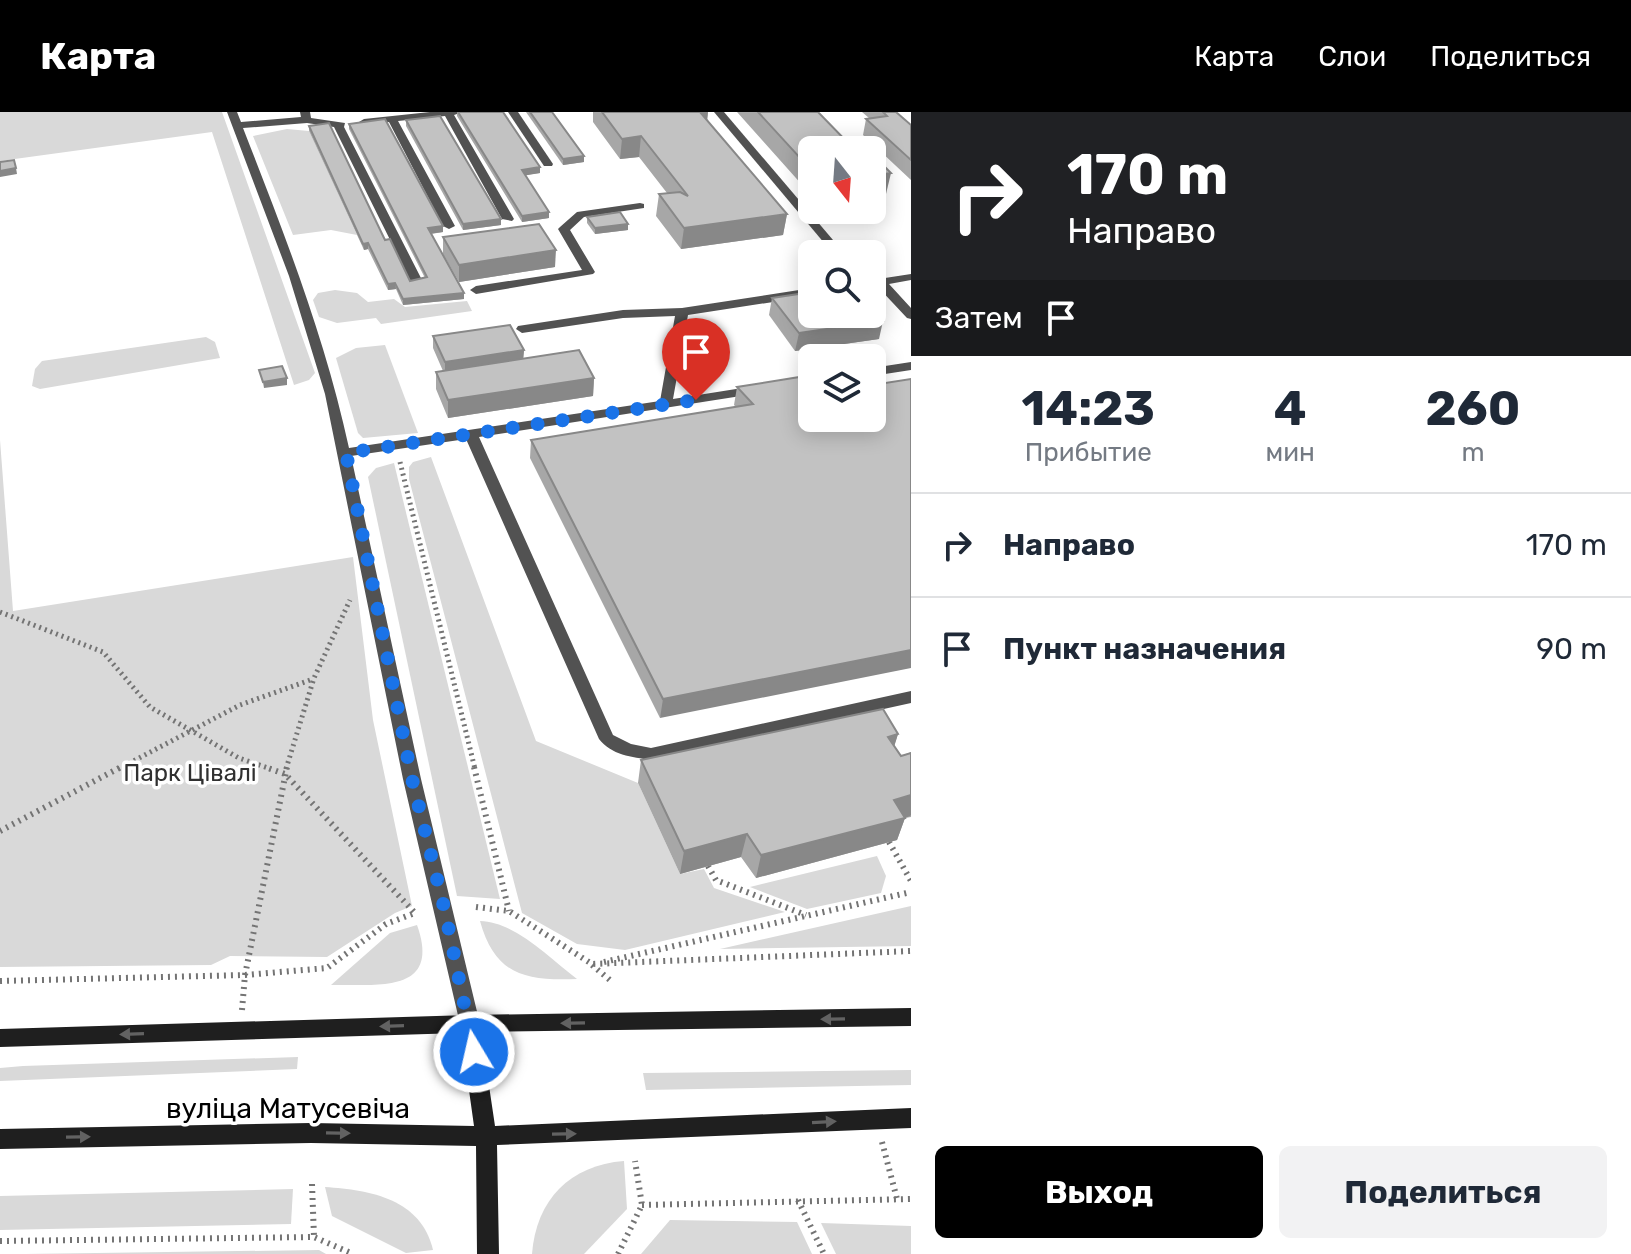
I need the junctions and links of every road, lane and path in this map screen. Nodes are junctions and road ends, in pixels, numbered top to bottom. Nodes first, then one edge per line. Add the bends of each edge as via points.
1 (232, 112) edge
2 (513, 112) edge
3 (719, 112) edge
4 (453, 113) edge
5 (306, 116) edge
6 (392, 119) junction
7 (237, 125) junction
8 (338, 125) junction
9 (548, 164) dead end
10 (640, 206) dead end
11 (508, 219) dead end
12 (449, 226) dead end
13 (564, 229) junction
14 (549, 231) dead end
15 (827, 240) edge
16 (911, 277) edge
17 (416, 280) edge
18 (886, 281) edge
19 (476, 290) dead end
20 (886, 291) edge
21 (798, 294) edge
22 (682, 312) junction
23 (911, 315) edge
24 (522, 329) dead end
25 (911, 366) edge
26 (886, 370) edge
27 (768, 388) edge
28 (666, 404) junction
29 (471, 434) junction
30 (396, 446) junction
31 (346, 453) junction
32 (368, 560) junction
33 (0, 612) edge
34 (314, 678) junction
35 (911, 697) edge
36 (192, 731) junction
37 (285, 774) junction
38 (0, 831) edge
39 (889, 842) edge
40 (708, 866) edge
41 (911, 881) edge
42 (911, 892) edge
43 (476, 907) dead end
44 (509, 911) junction
45 (807, 916) junction
46 (911, 951) edge
47 (592, 964) junction
48 (245, 975) junction
49 (0, 981) edge
50 (611, 981) dead end
51 (911, 1017) edge
52 (470, 1024) junction
53 (241, 1031) junction
54 (0, 1038) edge
55 (911, 1118) edge
56 (876, 1119) junction
57 (486, 1136) junction
58 (0, 1139) edge
59 (635, 1161) dead end
60 (312, 1184) dead end
61 (897, 1199) junction
62 (911, 1199) edge
63 (798, 1200) junction
64 (642, 1205) junction
65 (314, 1237) junction
66 (0, 1241) edge
67 (353, 1254) edge
68 (488, 1254) edge
69 (618, 1254) edge
70 (824, 1254) edge

1 - 7 lane
2 - 9 lane
3 - 15 lane
4 - 6 lane
4 - 11 lane
5 - 7 lane
5 - 8 lane
6 - 8 lane
6 - 12 lane
7 - 31 lane via 295,276
8 - 17 lane
10 - 13 lane via 581,214
13 - 14 lane
13 - 19 lane via 589,272
16 - 18 lane
20 - 23 lane
21 - 22 lane
22 - 24 lane via 623,314
22 - 28 lane
25 - 26 lane
27 - 28 lane
28 - 29 lane
29 - 30 lane
29 - 35 lane via 607,739 651,754
30 - 31 lane
30 - 44 path
31 - 32 lane
32 - 34 path
32 - 52 lane via 412,779
33 - 36 path via 103,652 150,707
34 - 36 path via 240,705
34 - 37 path
36 - 37 path via 239,758
36 - 38 path
37 - 48 path
37 - 48 path via 415,913 386,924 327,968
39 - 41 path
40 - 45 path via 716,880
42 - 45 path
43 - 44 path
44 - 47 path
45 - 47 path
46 - 47 path
47 - 50 path
48 - 49 path
48 - 53 path
51 -> 52 main road
52 -> 53 main road
52 - 57 main road
53 -> 54 main road
55 - 56 main road, вуліца Матусевіча
57 -> 56 main road, вуліца Матусевіча
56 - 61 path
58 -> 57 main road, вуліца Матусевіча via 311,1133
57 - 68 main road
59 - 64 path
60 - 65 path
61 - 62 path
61 - 63 path
63 - 64 path
63 - 70 path
64 - 69 path
65 - 66 path
65 - 67 path

